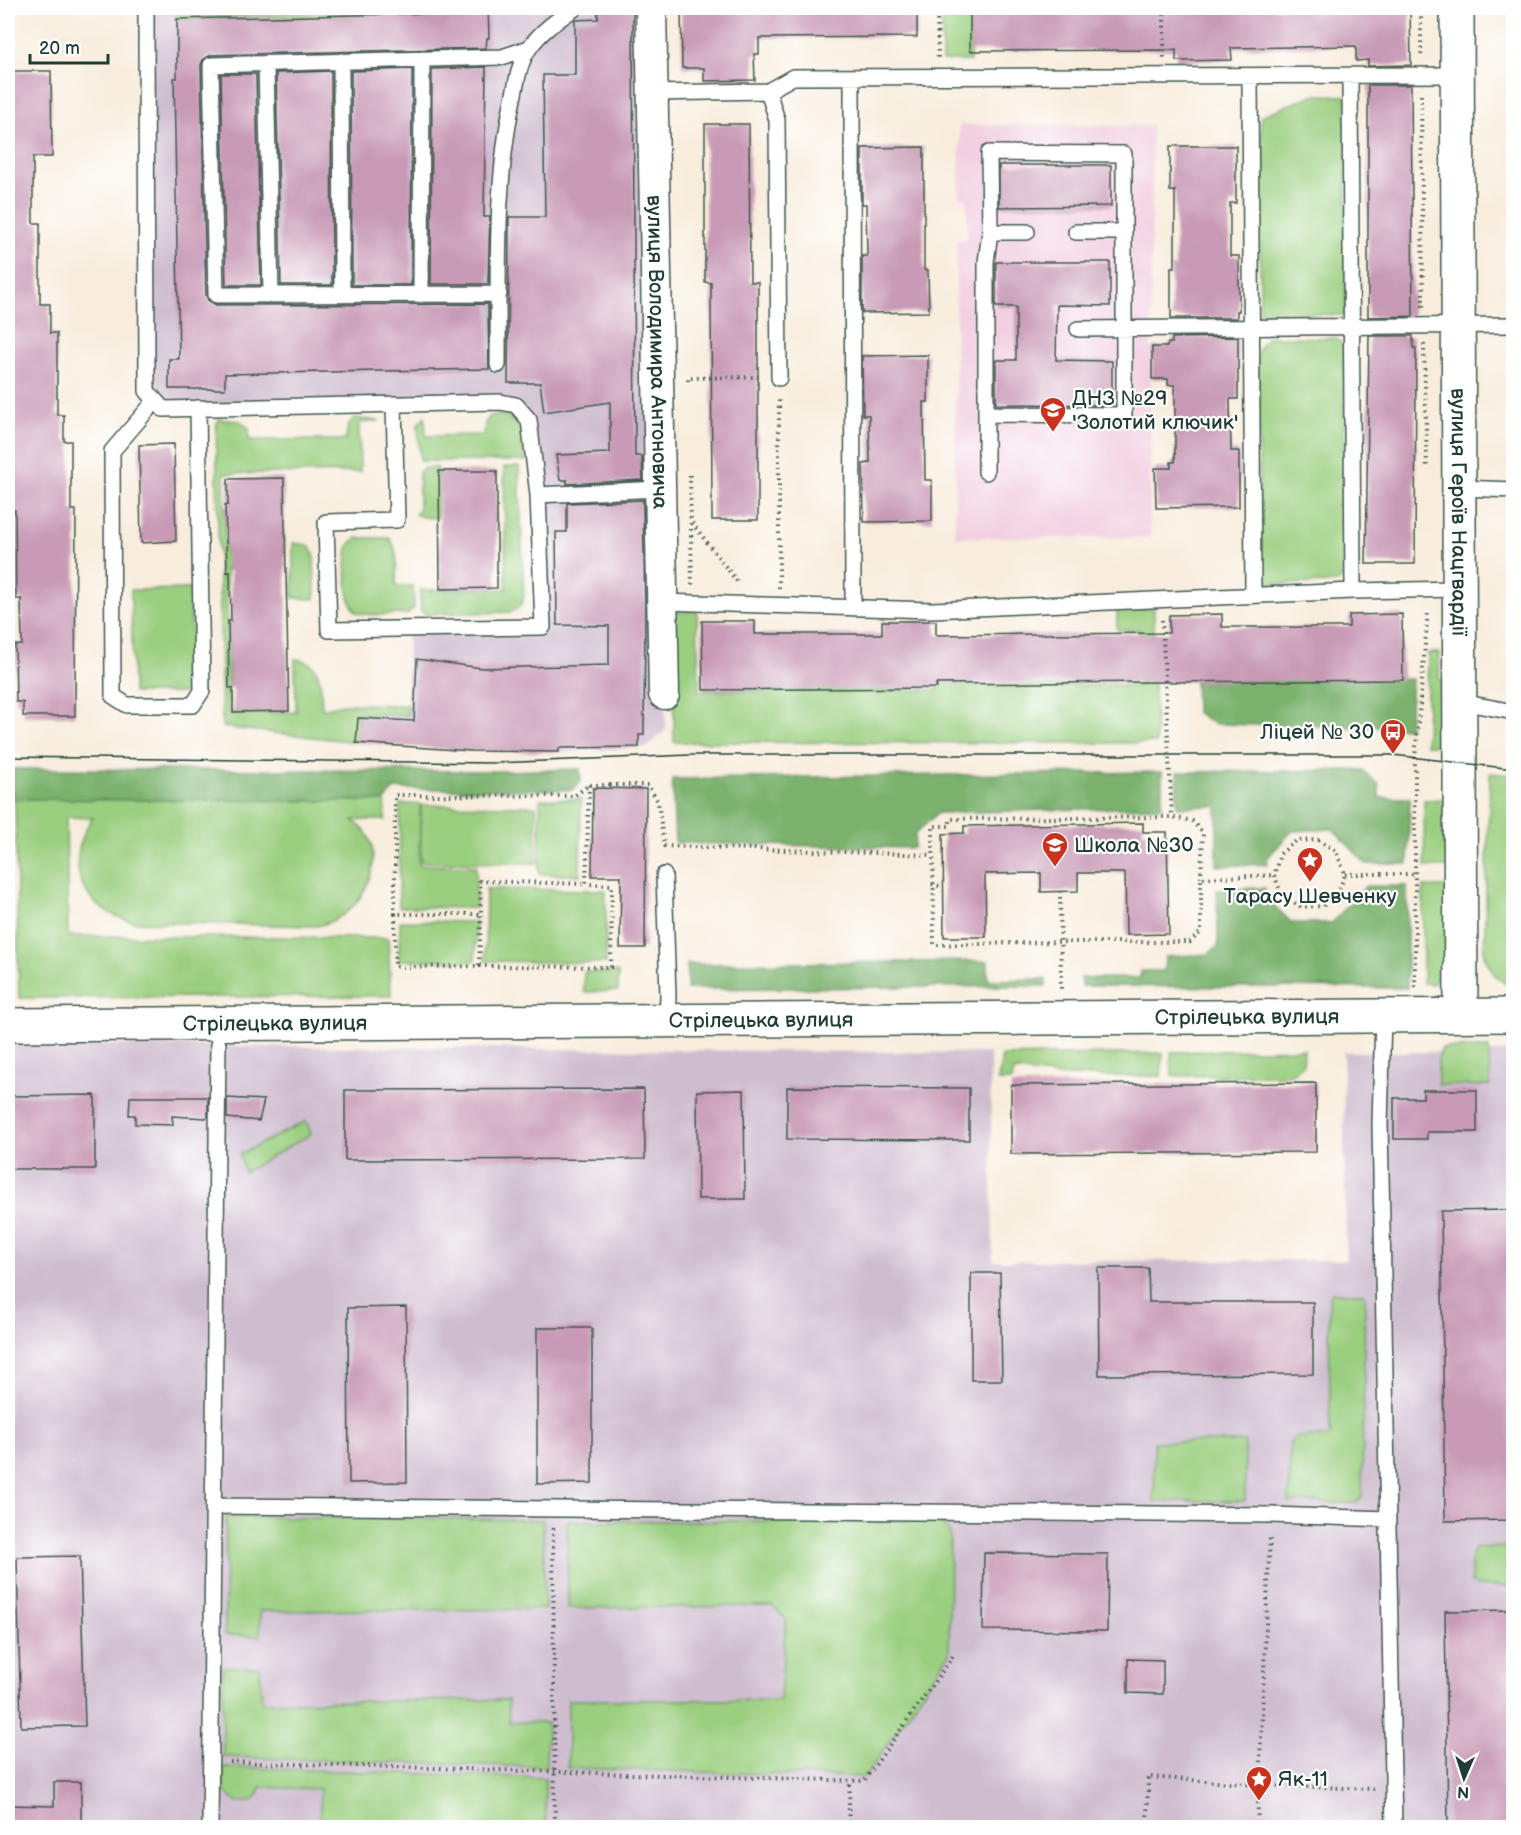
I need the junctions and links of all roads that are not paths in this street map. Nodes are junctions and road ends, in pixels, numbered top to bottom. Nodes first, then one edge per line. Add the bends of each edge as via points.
1 (146, 8) edge
2 (575, 8) edge
3 (651, 8) edge
4 (1457, 8) edge
5 (529, 48) junction
6 (422, 59) junction
7 (341, 61) junction
8 (266, 63) junction
9 (1457, 75) junction
10 (1250, 76) junction
11 (1350, 76) junction
12 (852, 77) junction
13 (768, 92) junction
14 (652, 93) junction
15 (990, 232) junction
16 (1027, 232) dead end
17 (1076, 232) dead end
18 (1124, 232) junction
19 (499, 294) junction
20 (271, 295) junction
21 (342, 295) junction
22 (421, 295) junction
23 (1459, 324) junction
24 (1514, 325) edge
25 (1252, 327) junction
26 (1352, 327) junction
27 (1125, 328) junction
28 (1078, 329) dead end
29 (498, 365) dead end
30 (779, 378) road end
31 (155, 400) junction
32 (394, 404) junction
33 (198, 408) junction
34 (986, 414) junction
35 (986, 472) dead end
36 (1460, 488) junction
37 (659, 489) junction
38 (1514, 490) edge
39 (538, 495) junction
40 (1445, 589) junction
41 (1353, 591) junction
42 (1253, 595) junction
43 (661, 602) junction
44 (853, 608) junction
45 (664, 694) dead end
46 (1461, 702) junction
47 (1514, 712) edge
48 (664, 875) dead end
49 (1461, 1015) junction
50 (1514, 1015) edge
51 (1383, 1016) junction
52 (667, 1021) junction
53 (8, 1025) edge
54 (218, 1044) dead end
55 (214, 1506) junction
56 (1388, 1519) junction
57 (210, 1827) edge
58 (1394, 1827) edge

1 - 31 lane via 147,392
2 - 5 lane via 544,30
3 - 14 street, вулиця Володимира Антоновича
4 - 9 main road, вулиця Героїв Нацгвардії
5 - 6 lane via 502,57
5 - 19 lane via 519,68 506,131
6 - 7 lane
6 - 22 lane
7 - 8 lane
7 - 21 lane
8 - 20 lane
8 - 20 lane via 211,65 216,296
9 - 11 lane
9 - 23 main road, вулиця Героїв Нацгвардії
10 - 11 lane
10 - 12 lane
10 - 25 lane
11 - 26 lane
12 - 13 lane via 793,77
12 - 44 lane
13 - 14 lane
13 - 30 lane via 777,120
14 - 37 street, вулиця Володимира Антоновича
15 - 16 lane
15 - 18 lane via 989,153 1124,154
15 - 34 lane via 986,262
17 - 18 lane
18 - 27 lane
19 - 22 lane
19 - 29 lane
20 - 21 lane
21 - 22 lane
23 - 24 lane
23 - 26 lane
23 - 36 main road, вулиця Героїв Нацгвардії
25 - 26 lane
25 - 27 lane
25 - 42 lane
26 - 41 lane
27 - 28 lane
27 - 34 lane via 1124,415
31 - 33 lane via 163,409
31 - 33 lane via 112,451 113,696 127,705 193,705 202,691
32 - 33 lane
32 - 39 lane via 516,405 529,420
32 - 39 lane via 397,520 326,522 329,630 543,627
34 - 35 lane
36 - 38 lane
36 - 40 main road, вулиця Героїв Нацгвардії
37 - 39 lane
37 - 43 street, вулиця Володимира Антоновича
40 - 41 lane
40 - 46 main road, вулиця Героїв Нацгвардії
41 - 42 lane
42 - 44 lane via 932,610
43 - 44 lane
43 - 45 street, вулиця Володимира Антоновича
46 - 47 lane
46 - 49 main road, вулиця Героїв Нацгвардії
48 - 52 lane
49 - 50 main road, Стрілецька вулиця
49 - 51 main road, Стрілецька вулиця
51 - 52 main road, Стрілецька вулиця
51 - 56 lane via 1380,1124
52 - 53 main road, Стрілецька вулиця
54 - 55 lane
55 - 56 lane
55 - 57 lane
56 - 58 lane

